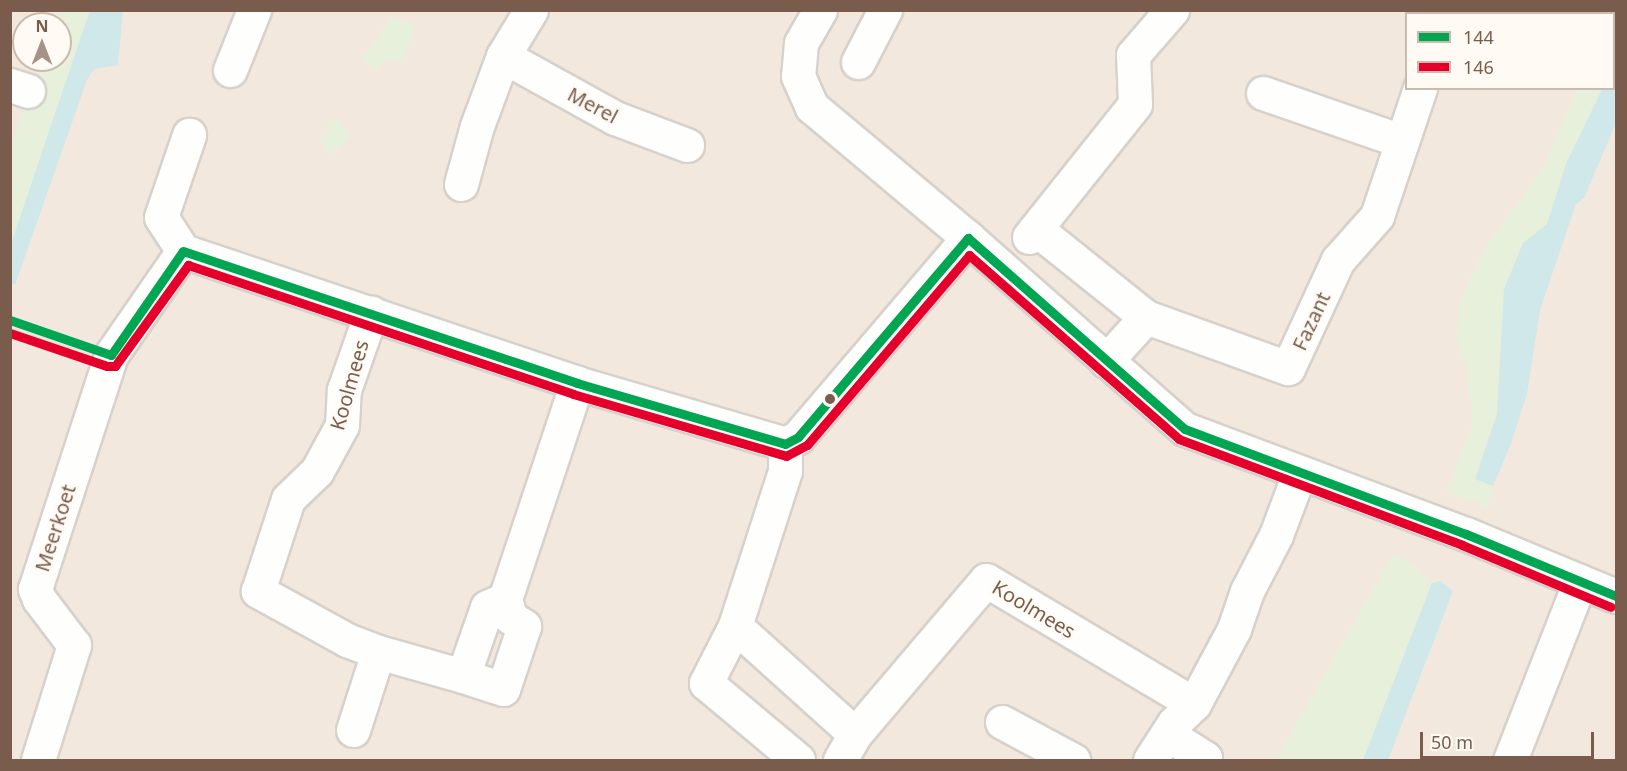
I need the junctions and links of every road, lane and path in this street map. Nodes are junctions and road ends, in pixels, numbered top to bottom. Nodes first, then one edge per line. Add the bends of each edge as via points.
1 (254, 10) edge
2 (531, 10) edge
3 (819, 10) edge
4 (885, 10) edge
5 (1172, 10) edge
6 (503, 56) junction
7 (858, 62) dead end
8 (230, 70) dead end
9 (1419, 90) edge
10 (1263, 93) dead end
11 (189, 135) dead end
12 (1401, 141) junction
13 (687, 145) dead end
14 (461, 184) dead end
15 (968, 238) junction
16 (183, 251) junction
17 (370, 314) junction
18 (1146, 317) junction
19 (1106, 361) junction
20 (577, 383) junction
21 (785, 444) junction
22 (1299, 474) junction
23 (1580, 581) junction
24 (1617, 596) edge
25 (735, 626) junction
26 (378, 652) junction
27 (1194, 704) junction
28 (1002, 722) dead end
29 (353, 730) dead end
30 (847, 747) edge
31 (1158, 747) edge
32 (38, 760) edge
33 (798, 760) edge
34 (1073, 760) edge
35 (1202, 760) edge
36 (1510, 760) edge

1 - 8 street
2 - 6 street
3 - 15 street via 801,43 798,76 812,107
4 - 7 street
5 - 18 street, Fazant via 1133,55 1135,104 1032,233
6 - 13 street, Merel via 615,118
6 - 14 street
9 - 12 street, Fazant
10 - 12 street
11 - 16 street via 161,218
12 - 18 street, Fazant via 1377,216 1338,260 1288,368
15 - 19 street
15 - 21 street via 798,437
16 - 17 street, Koolmees
16 - 32 street, Meerkoet via 111,355 35,589 74,645
17 - 20 street, Koolmees
17 - 26 street, Koolmees via 344,390 342,425 317,471 288,499 258,591 347,640
18 - 19 street
19 - 22 street via 1185,429
20 - 21 street, Koolmees
20 - 26 street, Koolmees via 505,599 510,617 524,626 503,689
21 - 25 street via 785,471
22 - 23 street via 1466,534
22 - 27 street via 1234,629
23 - 24 street
23 - 36 street
25 - 30 street, Koolmees
25 - 33 street via 706,683
26 - 29 street
27 - 30 street, Koolmees via 986,580
27 - 31 street via 1174,723
28 - 34 street
31 - 35 street via 1205,758

